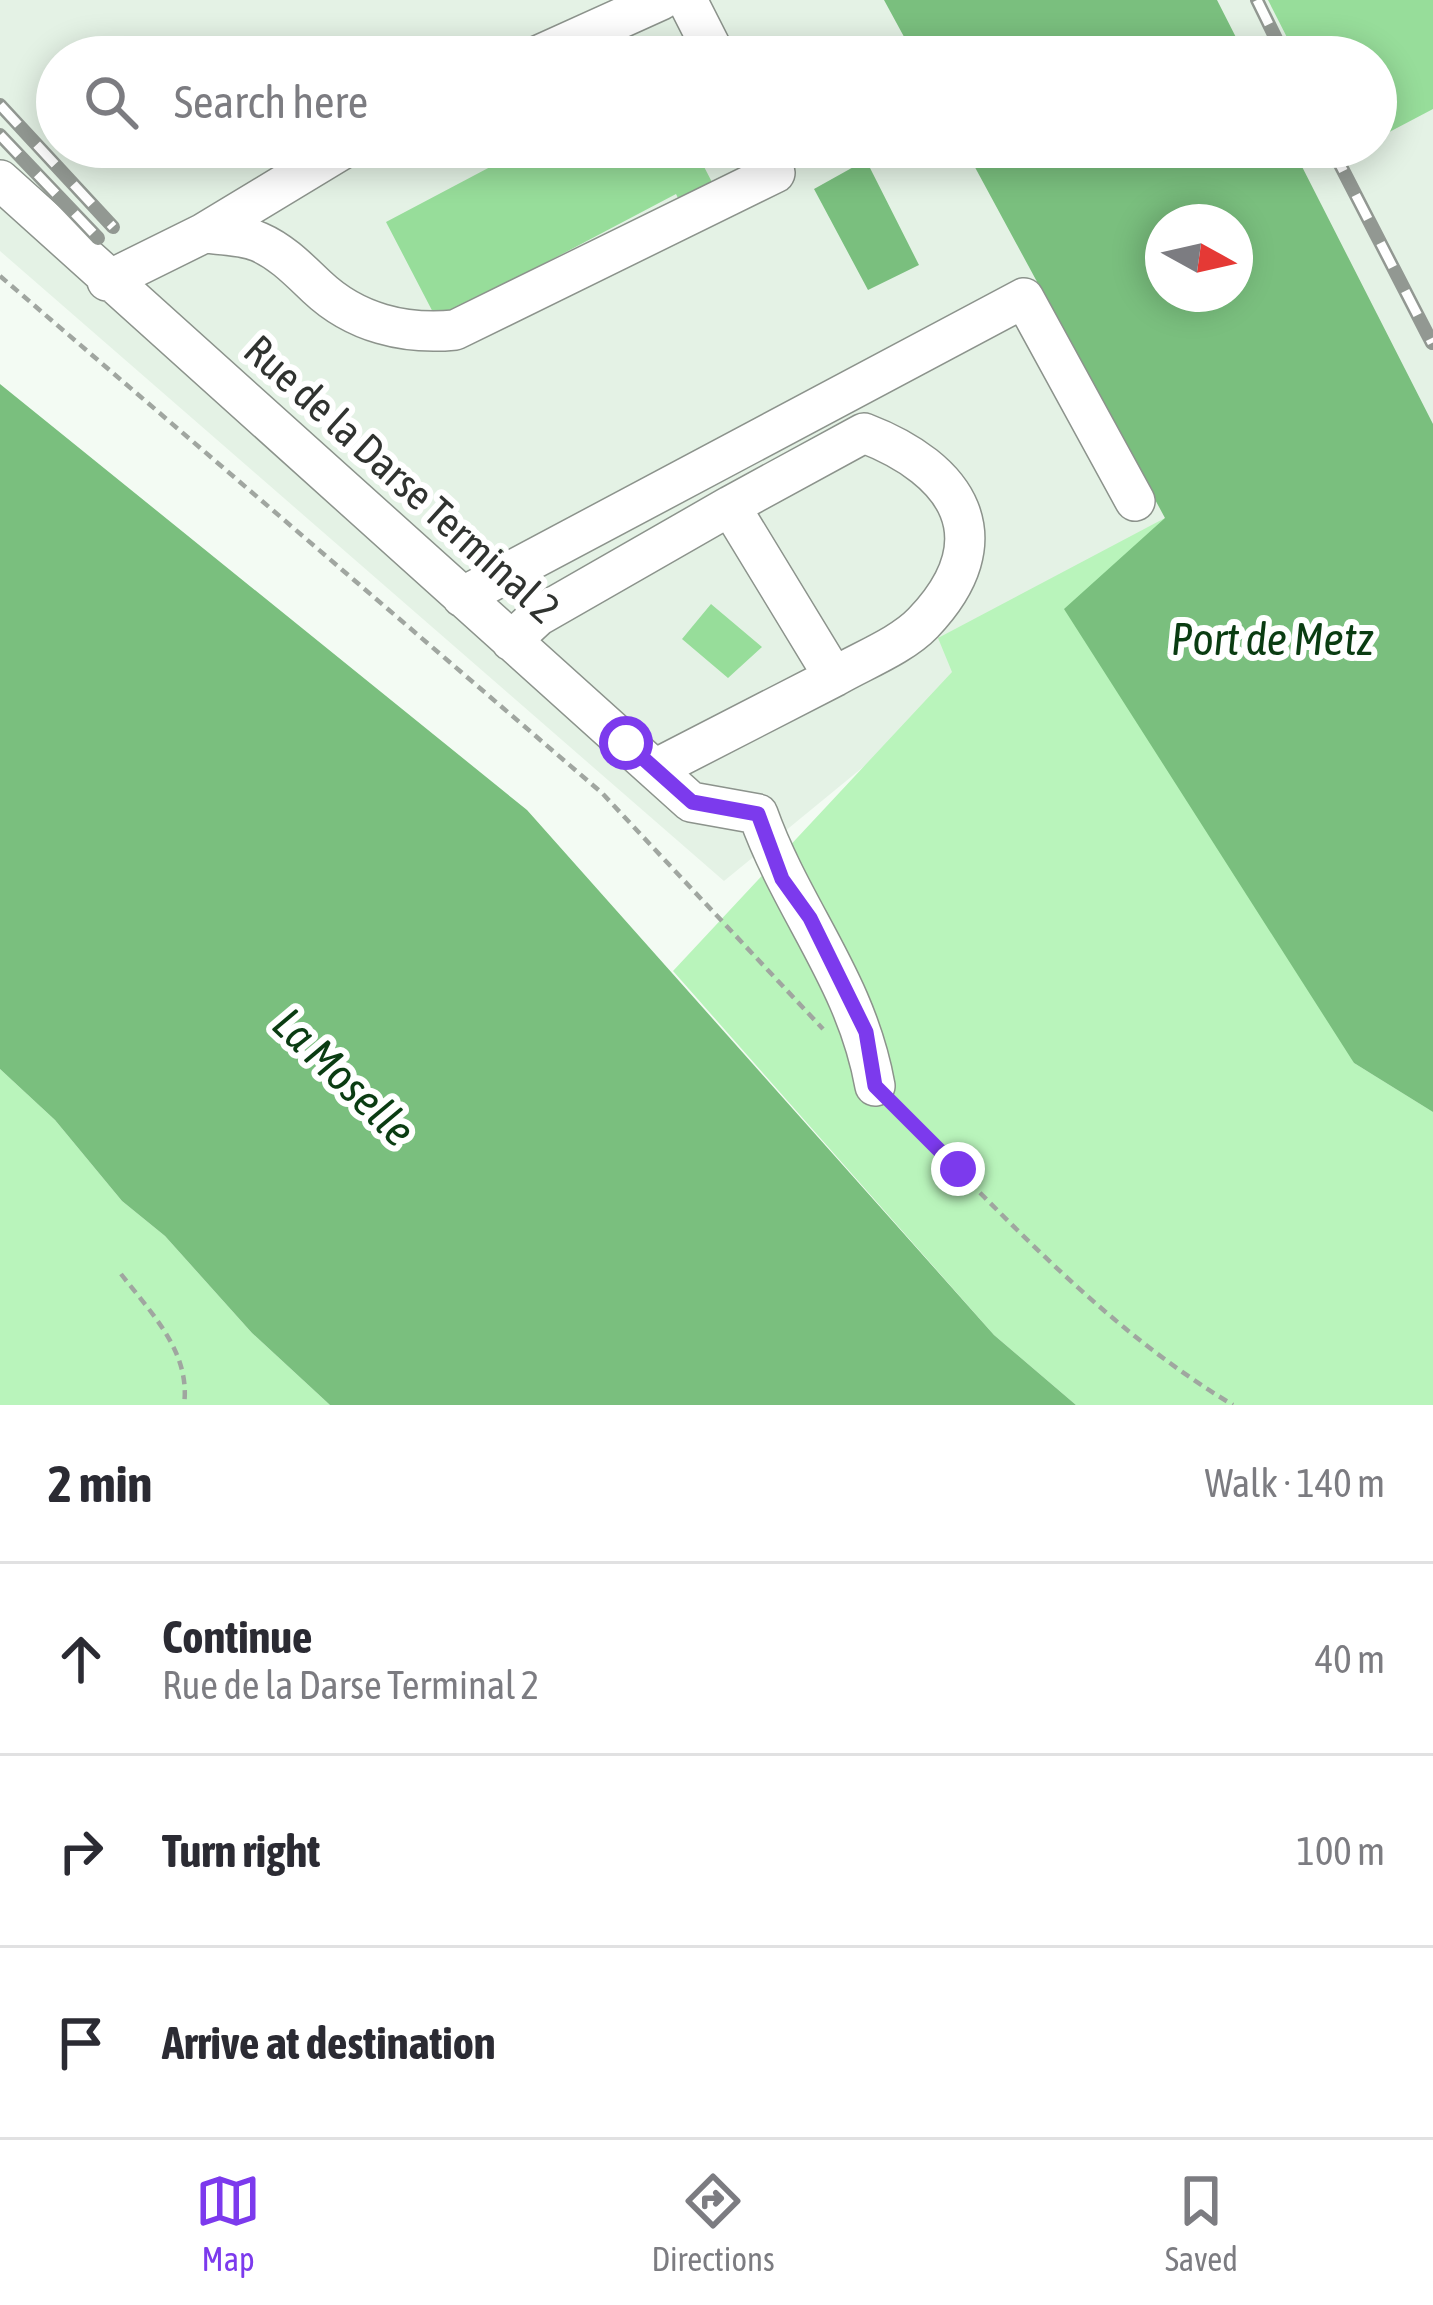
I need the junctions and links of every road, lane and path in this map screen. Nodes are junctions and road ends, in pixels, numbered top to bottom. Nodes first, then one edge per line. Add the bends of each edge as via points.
1 (662, 0) edge
2 (687, 0) edge
3 (582, 36) edge
4 (705, 36) edge
5 (311, 168) edge
6 (772, 168) edge
7 (0, 180) edge
8 (203, 232) junction
9 (0, 276) edge
10 (107, 281) junction
11 (1135, 501) dead end
12 (730, 506) junction
13 (462, 597) junction
14 (511, 641) junction
15 (834, 677) junction
16 (655, 769) junction
17 (828, 1034) dead end
18 (875, 1086) joint
19 (121, 1274) dead end
20 (184, 1405) edge
21 (1234, 1405) edge

1 - 3 street
2 - 4 street
5 - 8 street
6 - 8 street via 454,330 418,334 379,323 332,299 256,240
7 - 10 street, Rue de la Darse Terminal 2
8 - 10 street
9 - 17 path via 602,793
10 - 13 street, Rue de la Darse Terminal 2
11 - 13 street via 1024,298
12 - 14 street via 538,616
12 - 15 street
12 - 15 street via 864,433 913,452 959,501 967,533 947,590 920,626
13 - 14 street, Rue de la Darse Terminal 2
14 - 16 street, Rue de la Darse Terminal 2
15 - 16 street
16 - 18 street, Rue de la Darse Terminal 2 via 692,802 758,814 782,879 866,1032
18 - 21 path via 1042,1258 1178,1372
19 - 20 path via 174,1343 187,1383

